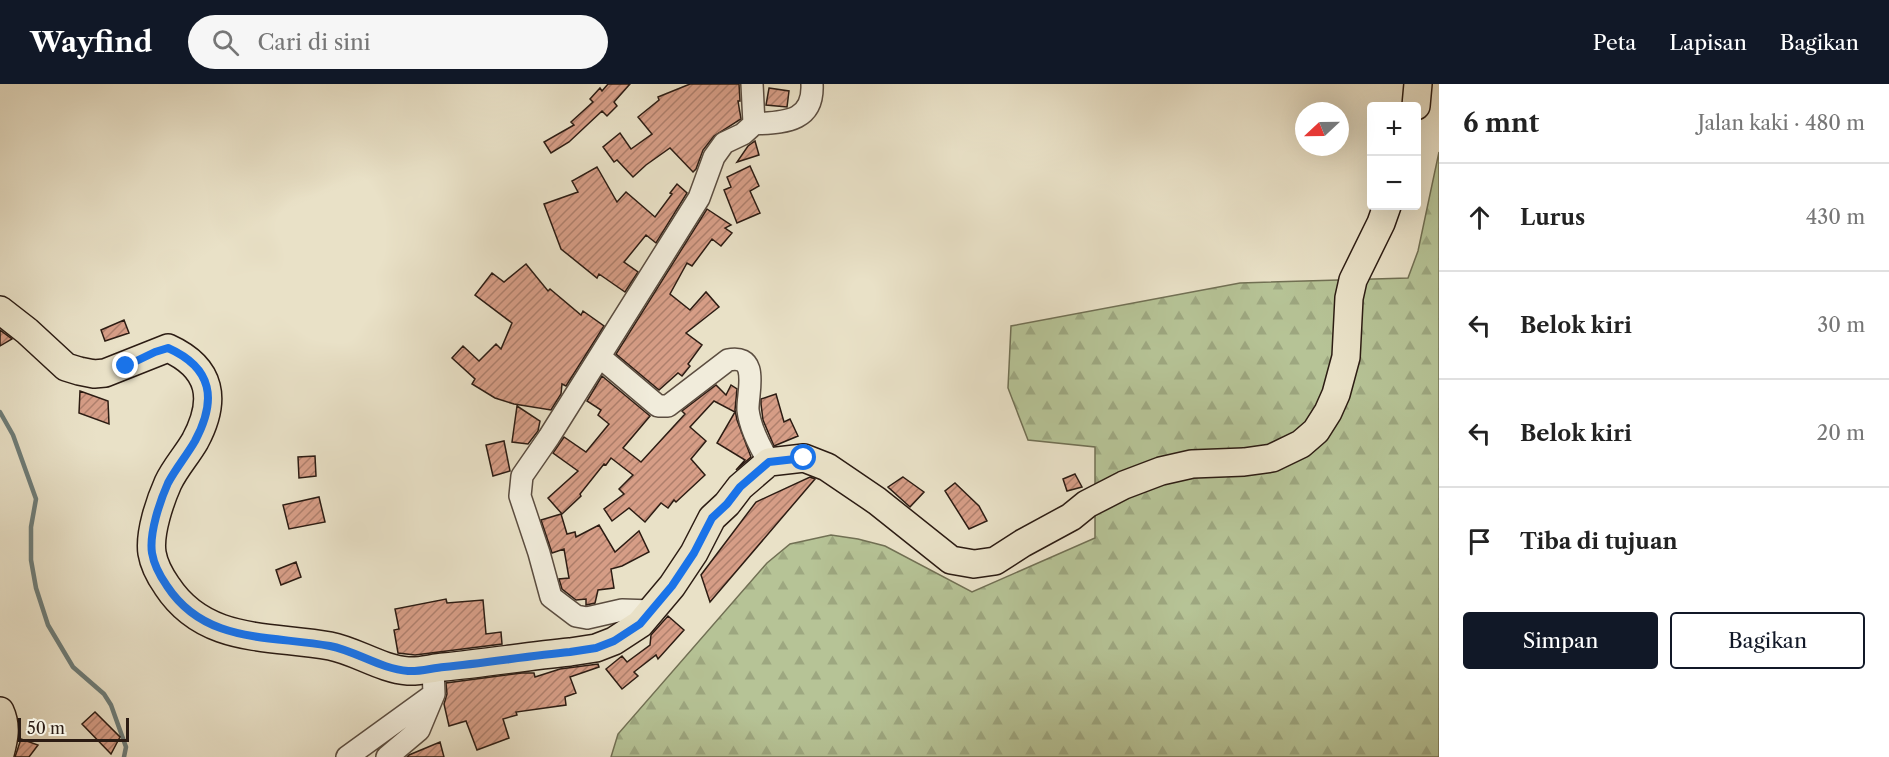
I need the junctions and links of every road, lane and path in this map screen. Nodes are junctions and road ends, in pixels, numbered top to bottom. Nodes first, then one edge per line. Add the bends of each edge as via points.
1 (752, 84) edge
2 (812, 84) edge
3 (1418, 84) edge
4 (1416, 102) edge
5 (754, 124) junction
6 (1386, 210) edge
7 (0, 310) edge
8 (600, 357) junction
9 (769, 462) junction
10 (652, 611) junction
11 (433, 681) junction
12 (0, 711) edge
13 (0, 754) edge
14 (347, 757) edge
15 (387, 757) edge

1 - 5 street
2 - 5 street via 808,108 799,116 787,122
3 - 4 main road
5 - 8 street via 724,143 714,157 699,198
6 - 9 main road via 1353,280 1346,357 1336,394 1316,431 1286,453 1254,461 1192,464 1161,471 1087,504 995,561 974,564 951,560 827,467 804,458
7 - 11 main road via 66,367 79,371 105,374 168,348 200,369 207,389 206,412 195,440 168,484 155,516 151,544 158,573 188,611 212,626 239,634 333,646
8 - 9 street via 658,406 668,406 728,360 741,361 750,373 748,410 758,443
8 - 10 street via 522,476 520,496 549,591 556,602 576,616 587,618 622,610
9 - 10 main road via 712,518 694,553
10 - 11 main road via 626,634 596,648
11 - 14 street
11 - 15 street via 419,730
12 - 13 main road via 5,734

